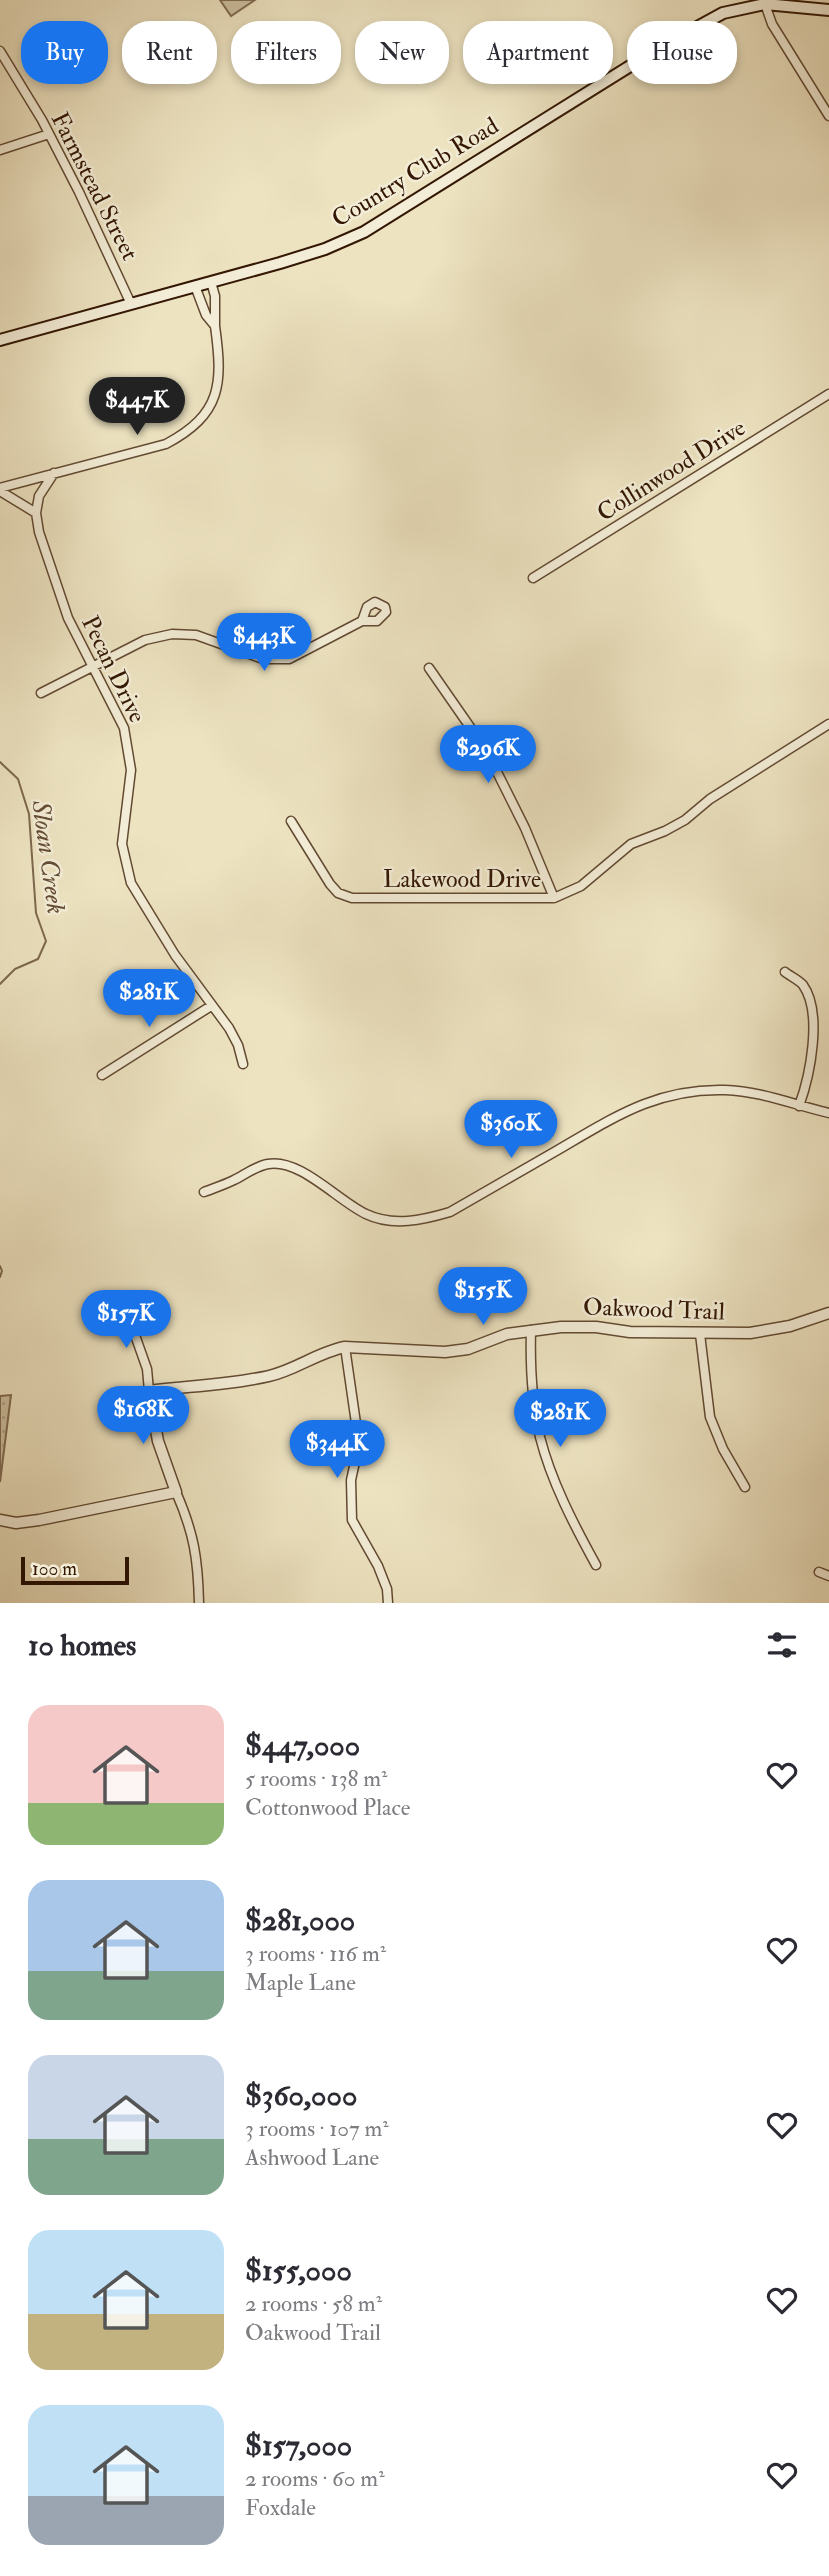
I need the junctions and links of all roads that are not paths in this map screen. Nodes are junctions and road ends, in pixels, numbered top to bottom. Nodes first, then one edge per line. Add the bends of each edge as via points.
1 (765, 2) edge
2 (829, 10) edge
3 (0, 51) edge
4 (829, 116) edge
5 (50, 134) junction
6 (0, 150) edge
7 (211, 282) junction
8 (195, 286) junction
9 (131, 304) junction
10 (215, 326) junction
11 (0, 340) edge
12 (829, 394) edge
13 (54, 473) junction
14 (0, 490) edge
15 (36, 513) junction
16 (533, 578) dead end
17 (362, 621) dead end
18 (92, 666) junction
19 (429, 668) dead end
20 (41, 693) dead end
21 (829, 724) edge
22 (291, 821) dead end
23 (554, 898) junction
24 (785, 972) dead end
25 (211, 1006) junction
26 (243, 1063) dead end
27 (102, 1075) dead end
28 (799, 1106) junction
29 (829, 1113) edge
30 (204, 1192) dead end
31 (124, 1304) dead end
32 (829, 1313) edge
33 (531, 1330) junction
34 (700, 1334) junction
35 (345, 1347) junction
36 (149, 1391) junction
37 (745, 1487) dead end
38 (176, 1492) junction
39 (0, 1520) edge
40 (596, 1565) dead end
41 (819, 1572) dead end
42 (829, 1576) edge
43 (199, 1603) edge
44 (388, 1603) edge

1 - 2 main road, Country Club Road
1 - 4 street via 772,24
1 - 7 main road, Country Club Road via 693,27 364,232
3 - 5 street, Farmstead Street
5 - 6 street
5 - 9 street, Farmstead Street
7 - 8 main road, Country Club Road
7 - 10 street
8 - 9 main road, Country Club Road
8 - 10 street via 206,316
9 - 11 main road, Country Club Road
10 - 13 street via 218,384 197,424 166,443
12 - 16 street, Collinwood Drive
13 - 14 street
13 - 15 street via 39,496
14 - 15 street
15 - 18 street, Pecan Drive via 68,618
17 - 18 street via 289,659 263,659 196,635 172,634 145,640
18 - 20 street
18 - 25 street, Pecan Drive via 129,747 130,790 122,844 131,883
19 - 23 street via 493,762
21 - 23 street, Lakewood Drive via 710,799 685,820 631,844 581,886
22 - 23 street, Lakewood Drive via 330,884 352,898
24 - 28 street via 803,985 812,1011 806,1087
25 - 26 street, Pecan Drive via 229,1028
25 - 27 street
28 - 29 street
28 - 30 street via 728,1090 702,1089 652,1100 612,1118 450,1212 421,1221 367,1215 283,1164 266,1164
31 - 36 street via 147,1369
32 - 34 street, Oakwood Trail via 768,1331
33 - 34 street, Oakwood Trail via 581,1326
33 - 35 street, Oakwood Trail via 445,1352
33 - 40 street via 530,1364 540,1437 562,1498
34 - 37 street via 710,1417
35 - 36 street, Oakwood Trail via 269,1377
35 - 44 street via 359,1444 351,1480 352,1521 377,1566
36 - 38 street via 158,1441
38 - 39 street via 39,1520
38 - 43 street via 198,1556
41 - 42 street

